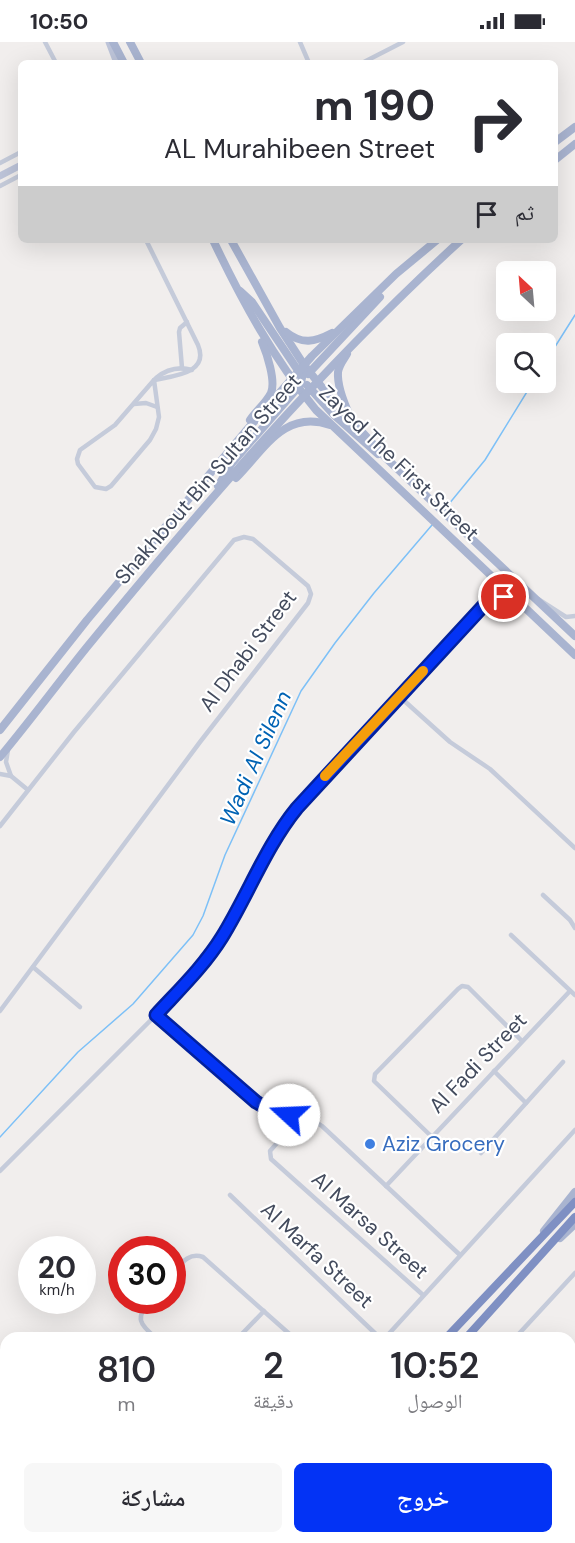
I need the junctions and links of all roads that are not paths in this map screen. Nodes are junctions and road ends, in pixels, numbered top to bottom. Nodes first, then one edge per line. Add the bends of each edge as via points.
1 (45, 42) edge
2 (111, 42) edge
3 (300, 42) edge
4 (403, 42) edge
5 (132, 44) edge
6 (54, 60) edge
7 (116, 60) edge
8 (122, 60) edge
9 (140, 60) edge
10 (309, 60) edge
11 (368, 60) edge
12 (575, 127) edge
13 (558, 140) edge
14 (575, 144) edge
15 (18, 154) edge
16 (558, 157) edge
17 (0, 163) edge
18 (18, 167) edge
19 (0, 176) edge
20 (18, 177) edge
21 (0, 186) edge
22 (148, 243) edge
23 (214, 243) edge
24 (233, 243) edge
25 (433, 243) edge
26 (458, 243) edge
27 (396, 274) junction
28 (237, 290) junction
29 (187, 322) junction
30 (257, 326) junction
31 (280, 328) junction
32 (341, 328) junction
33 (357, 339) junction
34 (182, 368) junction
35 (192, 370) junction
36 (304, 378) junction
37 (154, 380) junction
38 (292, 380) junction
39 (317, 381) junction
40 (304, 395) junction
41 (134, 404) junction
42 (157, 406) junction
43 (353, 423) junction
44 (331, 426) junction
45 (246, 432) junction
46 (386, 458) junction
47 (214, 496) junction
48 (488, 574) junction
49 (535, 598) junction
50 (517, 601) junction
51 (486, 603) junction
52 (575, 616) edge
53 (575, 636) edge
54 (575, 655) edge
55 (400, 697) junction
56 (0, 730) edge
57 (8, 747) junction
58 (0, 757) edge
59 (0, 774) edge
60 (11, 776) junction
61 (28, 790) junction
62 (0, 826) edge
63 (575, 849) edge
64 (543, 895) dead end
65 (572, 921) edge
66 (575, 928) edge
67 (511, 935) dead end
68 (33, 967) junction
69 (570, 991) junction
70 (575, 996) edge
71 (80, 1007) dead end
72 (0, 1011) edge
73 (156, 1015) junction
74 (522, 1041) junction
75 (563, 1062) dead end
76 (494, 1071) junction
77 (526, 1103) junction
78 (291, 1127) dead end
79 (575, 1130) edge
80 (431, 1136) junction
81 (481, 1153) dead end
82 (0, 1171) edge
83 (386, 1186) junction
84 (575, 1192) edge
85 (230, 1196) dead end
86 (575, 1202) edge
87 (575, 1217) edge
88 (575, 1224) edge
89 (540, 1237) junction
90 (550, 1247) junction
91 (460, 1255) junction
92 (186, 1259) edge
93 (575, 1273) edge
94 (423, 1295) junction
95 (264, 1311) junction
96 (141, 1314) edge
97 (150, 1332) edge
98 (244, 1332) edge
99 (287, 1332) edge
100 (376, 1332) edge
101 (388, 1332) edge
102 (452, 1332) edge
103 (472, 1332) edge
104 (521, 1332) edge

1 - 6 street
2 - 7 street
2 - 8 main road
3 - 10 street
4 - 11 street
5 - 9 main road
12 - 13 main road
14 - 16 main road
15 - 17 street
18 - 19 street
20 - 21 street
22 - 29 street
23 - 28 main road, Zayed The First Street
24 - 31 main road, Zayed The First Street
25 - 27 main road, Shakhbout Bin Sultan Street
26 - 33 main road, Shakhbout Bin Sultan Street
27 - 32 main road, Shakhbout Bin Sultan Street
27 - 36 main road
28 - 30 main road, Zayed The First Street
28 - 36 main road via 252,302
29 - 34 street via 178,332
29 - 35 street via 200,351
30 - 38 main road, Zayed The First Street
30 - 45 main road via 272,388
31 - 32 main road via 294,338 311,342
31 - 36 main road, Zayed The First Street
32 - 36 main road, Shakhbout Bin Sultan Street
33 - 39 main road, Shakhbout Bin Sultan Street
33 - 43 main road via 338,373
34 - 35 street
34 - 37 street via 169,370
35 - 37 street
36 - 38 main road, Shakhbout Bin Sultan Street
36 - 39 main road, Shakhbout Bin Sultan Street
36 - 40 main road, Zayed The First Street
36 - 46 main road via 334,415
36 - 47 main road via 232,463
37 - 41 street
37 - 42 street
38 - 45 main road, Shakhbout Bin Sultan Street
39 - 43 main road, Zayed The First Street
40 - 44 main road, Zayed The First Street
40 - 47 main road, Shakhbout Bin Sultan Street
41 - 42 street
41 - 42 street via 115,425 78,454 80,469 95,487 111,486 150,440 158,423
43 - 46 main road, Zayed The First Street
44 - 47 main road via 310,421 285,427
44 - 48 main road, Zayed The First Street
45 - 56 main road, Shakhbout Bin Sultan Street
46 - 49 main road, Zayed The First Street
47 - 57 main road, Shakhbout Bin Sultan Street
48 - 50 main road, Zayed The First Street
48 - 51 street via 491,586
49 - 52 street via 566,617
49 - 53 main road, Zayed The First Street
50 - 51 street via 500,597
50 - 54 main road, Zayed The First Street
51 - 55 street
55 - 63 street via 450,742 490,769
55 - 73 street via 291,815 221,939
57 - 58 main road, Shakhbout Bin Sultan Street
57 - 60 street via 6,762
59 - 60 street
60 - 61 street
61 - 62 street, Al Dhabi Street
61 - 68 street, Al Dhabi Street via 234,540 253,539 308,586 308,603
64 - 65 street
65 - 66 street
67 - 69 street
68 - 71 street
68 - 72 street, Al Dhabi Street
69 - 70 street
69 - 74 street, Al Fadi Street
73 - 82 street
73 - 83 street via 256,1102 272,1111 318,1123
74 - 76 street, Al Fadi Street
74 - 80 street via 468,987 462,986 375,1074 374,1081
75 - 77 street
76 - 77 street
76 - 80 street, Al Fadi Street
77 - 81 street
78 - 94 street, Al Marsa Street via 270,1151 271,1159
79 - 91 street
80 - 83 street, Al Fadi Street
83 - 91 street
84 - 89 main road
85 - 100 street, Al Marfa Street
86 - 89 highway
87 - 90 highway
88 - 90 main road
89 - 102 highway
90 - 103 highway
91 - 94 street
92 - 95 street via 200,1255
93 - 104 street
94 - 101 street
95 - 98 street
95 - 99 street
96 - 97 street via 143,1326

